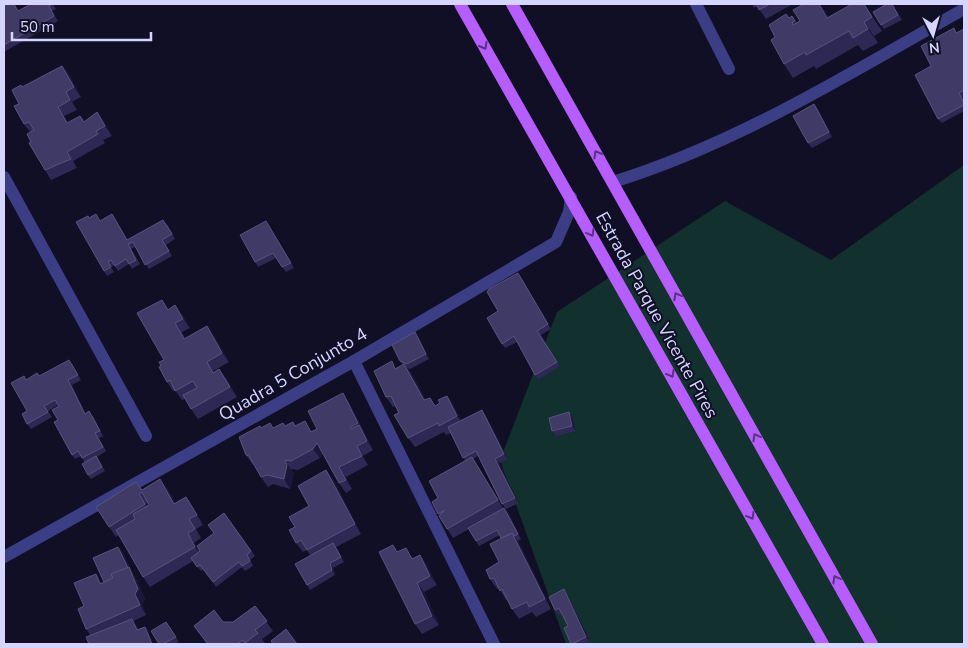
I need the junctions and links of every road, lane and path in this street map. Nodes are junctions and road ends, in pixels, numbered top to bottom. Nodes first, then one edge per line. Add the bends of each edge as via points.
1 (460, 4) edge
2 (512, 4) edge
3 (696, 4) edge
4 (964, 9) edge
5 (729, 70) dead end
6 (4, 177) edge
7 (613, 182) junction
8 (571, 197) junction
9 (354, 361) junction
10 (146, 436) dead end
11 (4, 557) edge
12 (494, 644) edge
13 (823, 644) edge
14 (872, 644) edge

1 -> 8 main road, Estrada Parque Vicente Pires
7 -> 2 main road, Estrada Parque Vicente Pires
3 - 5 street
4 - 7 street via 776,116 655,169
6 - 10 street
14 -> 7 main road, Estrada Parque Vicente Pires
8 - 9 street, Quadra 5 Conjunto 4 via 569,212 556,242
8 -> 13 main road, Estrada Parque Vicente Pires
9 - 11 street, Quadra 5 Conjunto 4
9 - 12 street

